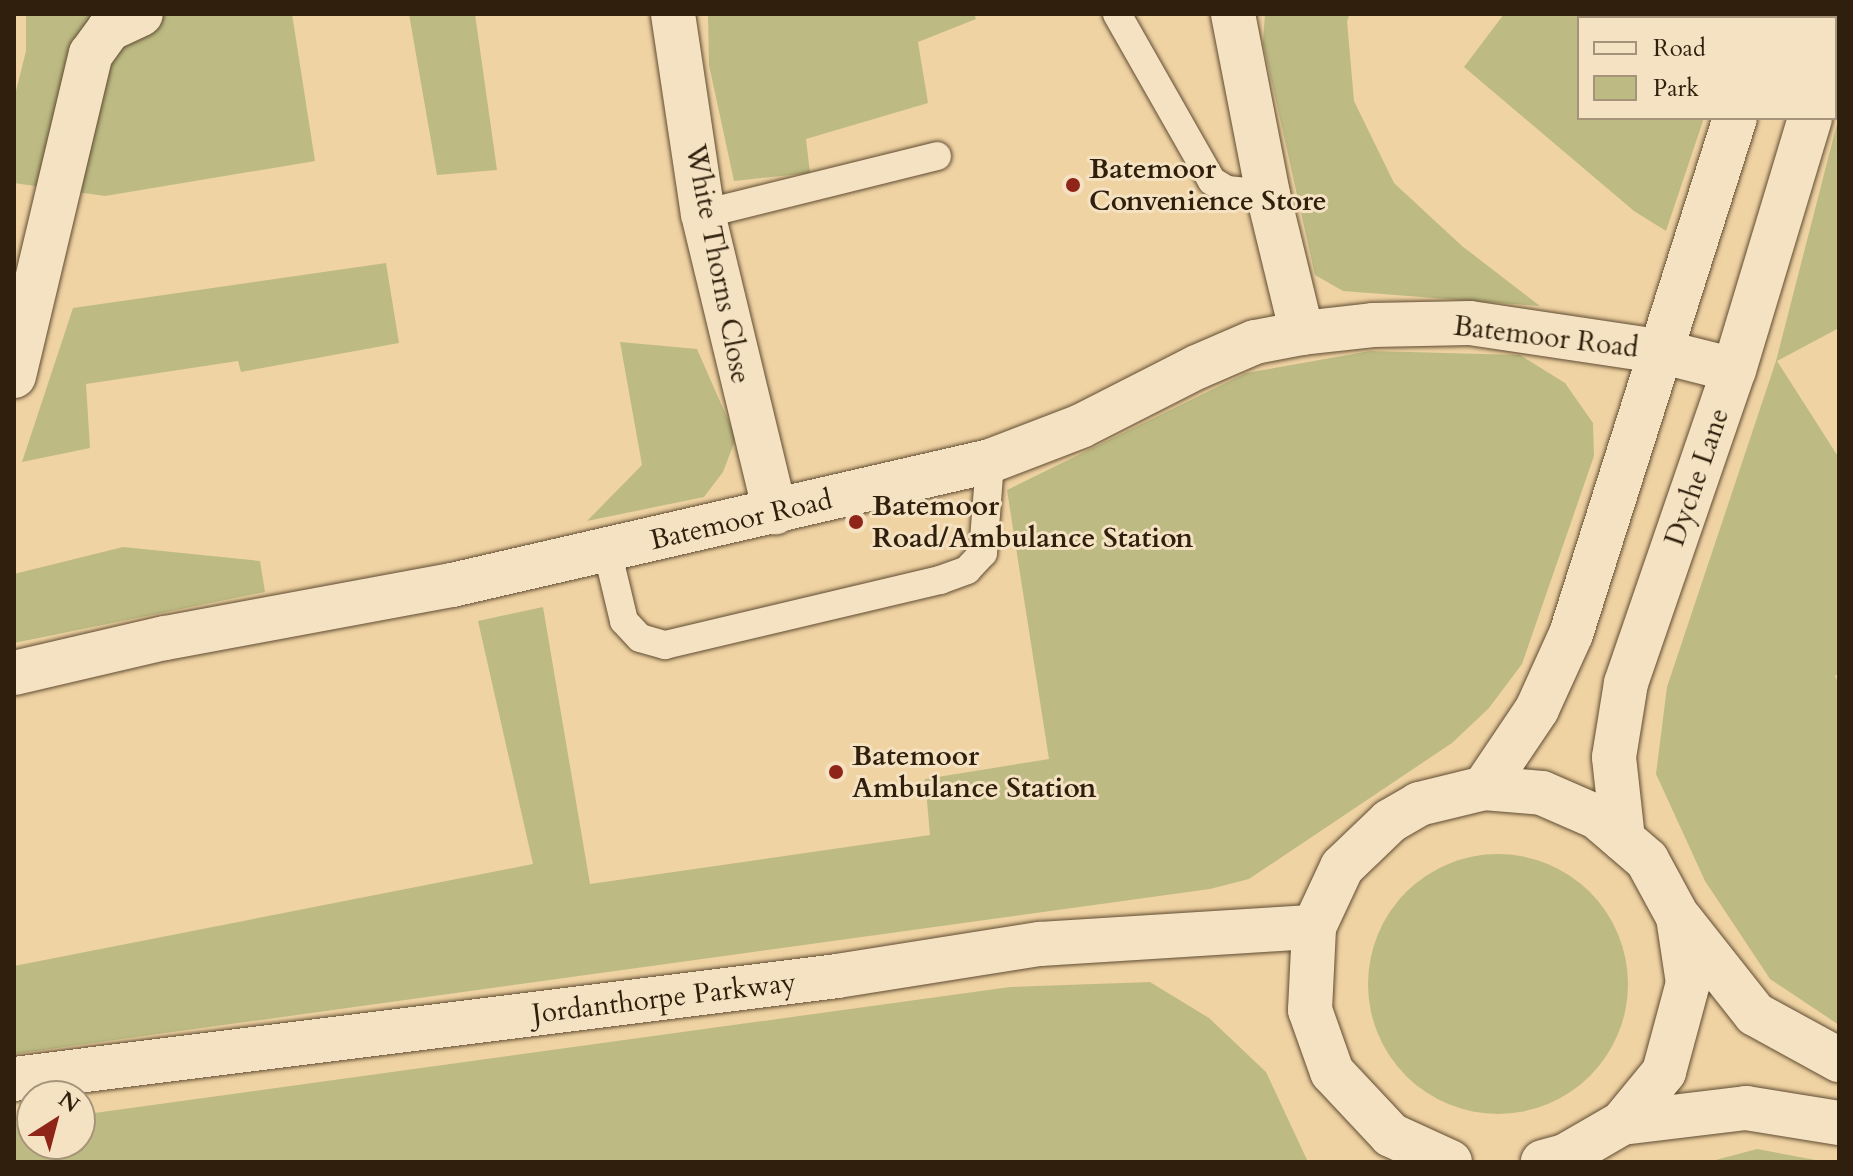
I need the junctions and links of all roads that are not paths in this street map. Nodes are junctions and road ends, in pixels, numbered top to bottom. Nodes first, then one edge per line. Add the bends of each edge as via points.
1 (141, 14) edge
2 (673, 14) edge
3 (1117, 14) edge
4 (1233, 14) edge
5 (1734, 120) edge
6 (1809, 120) edge
7 (937, 156) dead end
8 (1268, 194) junction
9 (703, 214) junction
10 (1302, 333) junction
11 (1663, 352) junction
12 (1734, 370) junction
13 (14, 376) edge
14 (990, 461) junction
15 (775, 512) junction
16 (607, 550) junction
17 (14, 673) edge
18 (1484, 788) junction
19 (1623, 839) junction
20 (1678, 917) junction
21 (1314, 927) junction
22 (1839, 1060) edge
23 (14, 1079) edge
24 (1622, 1123) junction
25 (1839, 1123) edge
26 (1450, 1162) edge
27 (1543, 1162) edge

1 - 13 street via 109,29 91,54
2 - 9 street, White Thorns Close
3 - 8 lane via 1212,181 1227,190
4 - 8 street
5 - 11 street
6 - 12 street, Dyche Lane
7 - 9 lane
8 - 10 street
9 - 15 street, White Thorns Close
10 - 11 street, Batemoor Road via 1470,323
10 - 14 street, Batemoor Road via 1255,342 1081,426
11 - 12 street, Batemoor Road
11 - 18 street via 1571,634 1537,709
12 - 19 street, Dyche Lane via 1626,683 1614,757
14 - 15 street, Batemoor Road
14 - 16 lane via 983,553 967,570 665,645 640,638 624,621
15 - 16 street, Batemoor Road
16 - 17 street, Batemoor Road
18 - 19 street via 1542,793 1597,817
18 - 21 street via 1419,804 1390,821 1342,867
19 - 20 street via 1647,860
20 - 22 street via 1755,1014
20 - 24 street via 1688,983 1664,1072
21 - 23 street, Jordanthorpe Parkway via 1040,944 837,976
21 - 26 street via 1310,1010 1332,1072 1391,1135
24 - 25 street via 1746,1108
24 - 27 street via 1565,1156

